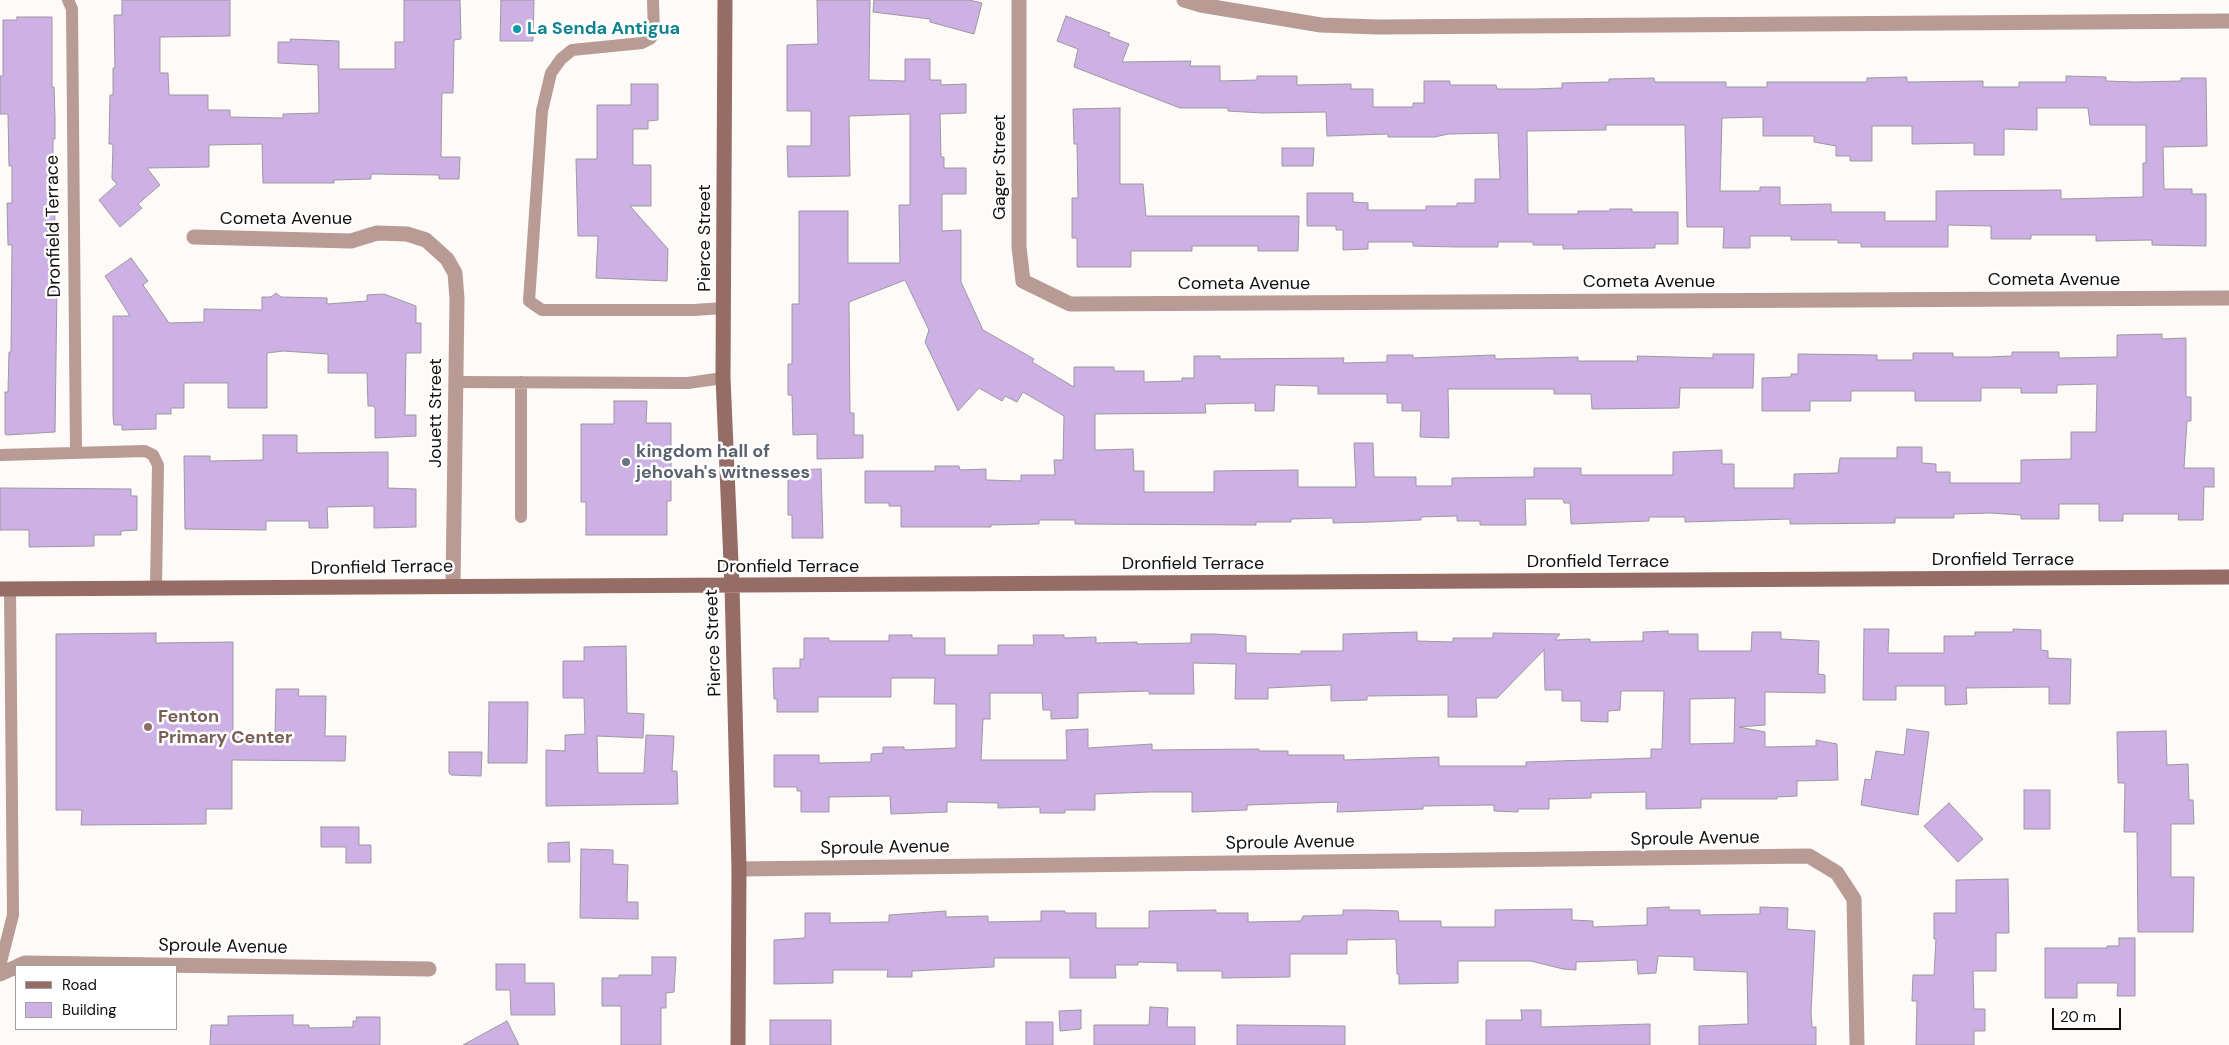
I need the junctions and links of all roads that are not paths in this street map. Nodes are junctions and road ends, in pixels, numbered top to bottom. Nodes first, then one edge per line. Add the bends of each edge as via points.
1 (68, 0) edge
2 (652, 0) edge
3 (724, 0) edge
4 (1019, 0) edge
5 (1184, 0) edge
6 (2229, 21) edge
7 (194, 238) dead end
8 (435, 247) joint
9 (2229, 298) edge
10 (1070, 304) joint
11 (723, 308) junction
12 (723, 378) junction
13 (455, 382) junction
14 (521, 382) junction
15 (76, 452) junction
16 (0, 455) edge
17 (521, 517) dead end
18 (2229, 577) edge
19 (454, 586) junction
20 (732, 586) junction
21 (156, 588) junction
22 (5, 589) edge
23 (739, 869) junction
24 (21, 965) edge
25 (160, 965) edge
26 (178, 965) edge
27 (0, 966) edge
28 (15, 968) edge
29 (429, 969) dead end
30 (0, 974) edge
31 (738, 1045) edge
32 (1857, 1045) edge

1 - 15 lane, Dronfield Terrace via 72,9
2 - 11 lane via 654,34 650,39 642,43 572,50 551,73 542,111 529,301 542,310
3 - 11 street, Pierce Street
4 - 10 street, Gager Street via 1019,247 1023,281
5 - 6 street via 1201,6 1312,24 1378,27
7 - 8 street, Cometa Avenue via 351,241 377,233 407,234 426,240
8 - 13 street, Jouett Street via 455,273
9 - 10 street, Cometa Avenue
11 - 12 street, Pierce Street
12 - 14 lane via 688,383
12 - 20 street, Pierce Street
13 - 14 lane
13 - 19 street, Jouett Street
14 - 17 lane
15 - 16 lane
15 - 21 lane via 145,451 157,460
18 - 20 street, Dronfield Terrace
19 - 20 street, Dronfield Terrace
19 - 21 street, Dronfield Terrace
20 - 23 street, Pierce Street
21 - 22 street, Dronfield Terrace
22 - 27 lane via 13,915
23 - 31 street, Pierce Street
23 - 32 street, Sproule Avenue via 1809,856 1837,873 1854,899
24 - 25 street, Sproule Avenue
26 - 29 street, Sproule Avenue
28 - 30 street, Sproule Avenue

